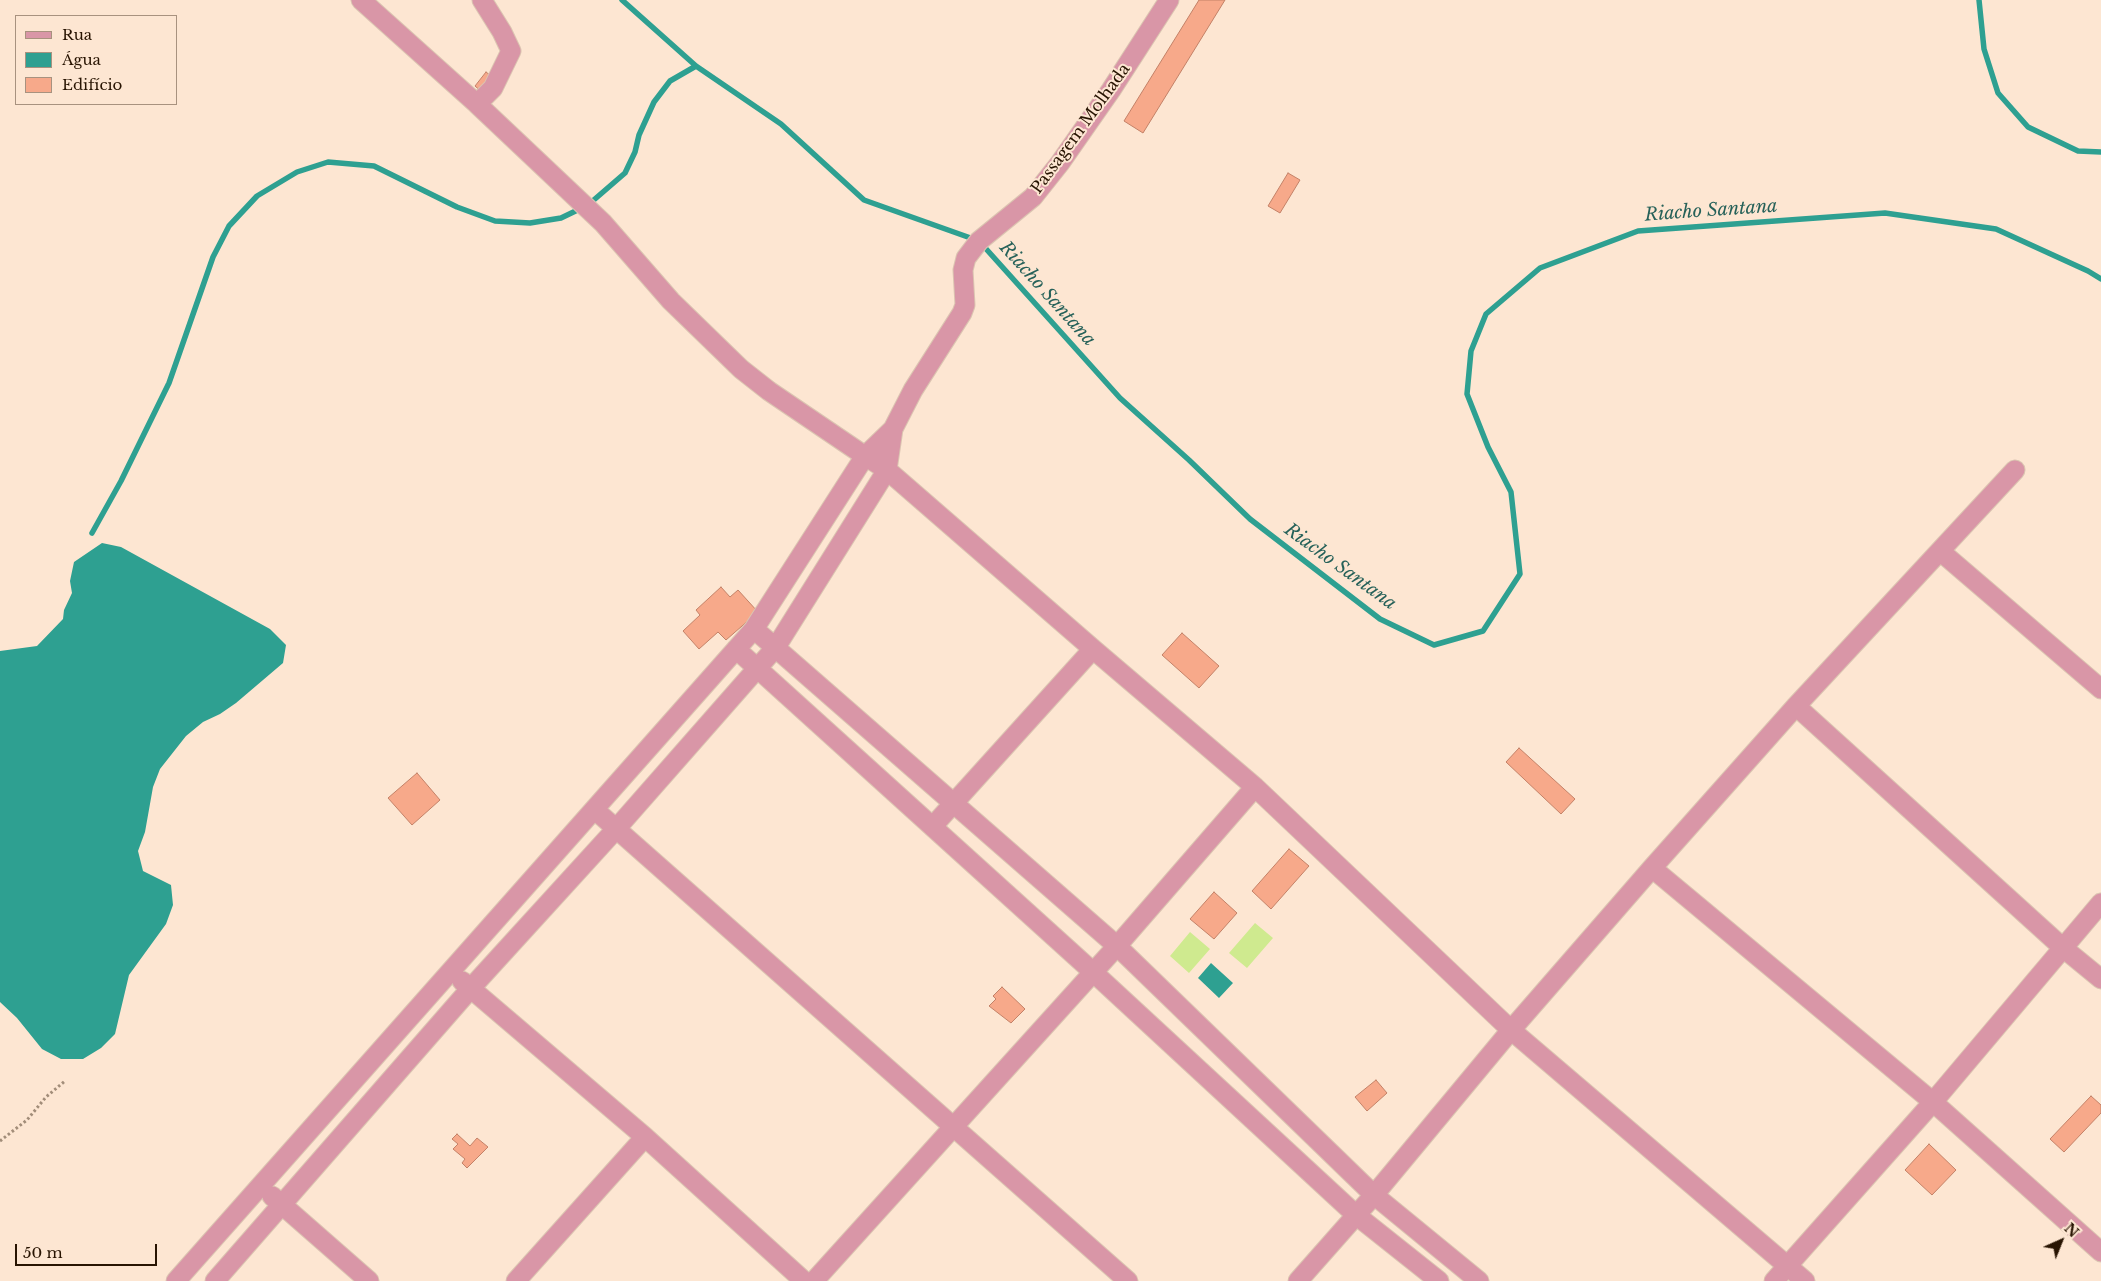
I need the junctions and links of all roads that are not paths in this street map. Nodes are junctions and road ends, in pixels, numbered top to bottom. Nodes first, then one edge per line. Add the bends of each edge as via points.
1 (361, 0) edge
2 (482, 0) edge
3 (1169, 0) edge
4 (477, 104) junction
5 (893, 429) junction
6 (865, 456) junction
7 (887, 470) junction
8 (2015, 470) dead end
9 (1940, 551) junction
10 (754, 629) junction
11 (776, 647) junction
12 (736, 649) junction
13 (1093, 649) junction
14 (758, 667) junction
15 (2101, 688) edge
16 (1796, 706) junction
17 (1256, 787) junction
18 (954, 804) junction
19 (594, 810) junction
20 (933, 826) junction
21 (616, 829) junction
22 (1652, 868) junction
23 (2101, 903) edge
24 (1117, 946) junction
25 (2062, 947) junction
26 (1093, 972) junction
27 (451, 973) junction
28 (2101, 979) edge
29 (471, 988) junction
30 (1511, 1030) junction
31 (1933, 1102) junction
32 (953, 1127) junction
33 (645, 1137) junction
34 (262, 1186) junction
35 (1374, 1195) junction
36 (282, 1204) junction
37 (1356, 1215) junction
38 (2101, 1252) edge
39 (1788, 1267) junction
40 (176, 1281) edge
41 (215, 1281) edge
42 (369, 1281) edge
43 (516, 1281) edge
44 (804, 1281) edge
45 (814, 1281) edge
46 (1128, 1281) edge
47 (1298, 1281) edge
48 (1439, 1281) edge
49 (1479, 1281) edge
50 (1774, 1281) edge
51 (1805, 1281) edge

1 - 4 street
2 - 4 street via 511,51 493,88
3 - 5 street, Passagem Molhada via 1060,163 1033,197 979,241 968,254 963,270 962,313 913,390
4 - 6 street via 603,223 671,301 741,369
5 - 6 street
5 - 7 street
6 - 7 street
6 - 10 street
7 - 11 street
7 - 13 street
8 - 9 street
9 - 15 street
9 - 16 street
10 - 11 street
10 - 12 street
11 - 14 street
11 - 18 street
12 - 14 street
12 - 19 street
13 - 17 street
13 - 18 street
14 - 20 street
14 - 21 street
16 - 22 street
16 - 25 street
17 - 24 street
17 - 30 street
18 - 20 street
18 - 24 street
19 - 21 street
19 - 27 street
20 - 26 street
21 - 29 street
21 - 32 street
22 - 30 street
22 - 31 street
23 - 25 street
24 - 26 street
24 - 35 street
25 - 28 street
25 - 31 street
26 - 32 street
26 - 37 street
27 - 29 street
27 - 34 street
29 - 33 street
29 - 36 street
30 - 35 street
30 - 39 street
31 - 38 street
31 - 39 street
32 - 45 street
32 - 46 street
33 - 43 street
33 - 44 street
34 - 36 street
34 - 40 street
35 - 37 street
35 - 49 street
36 - 41 street
36 - 42 street
37 - 47 street
37 - 48 street
39 - 50 street
39 - 51 street

